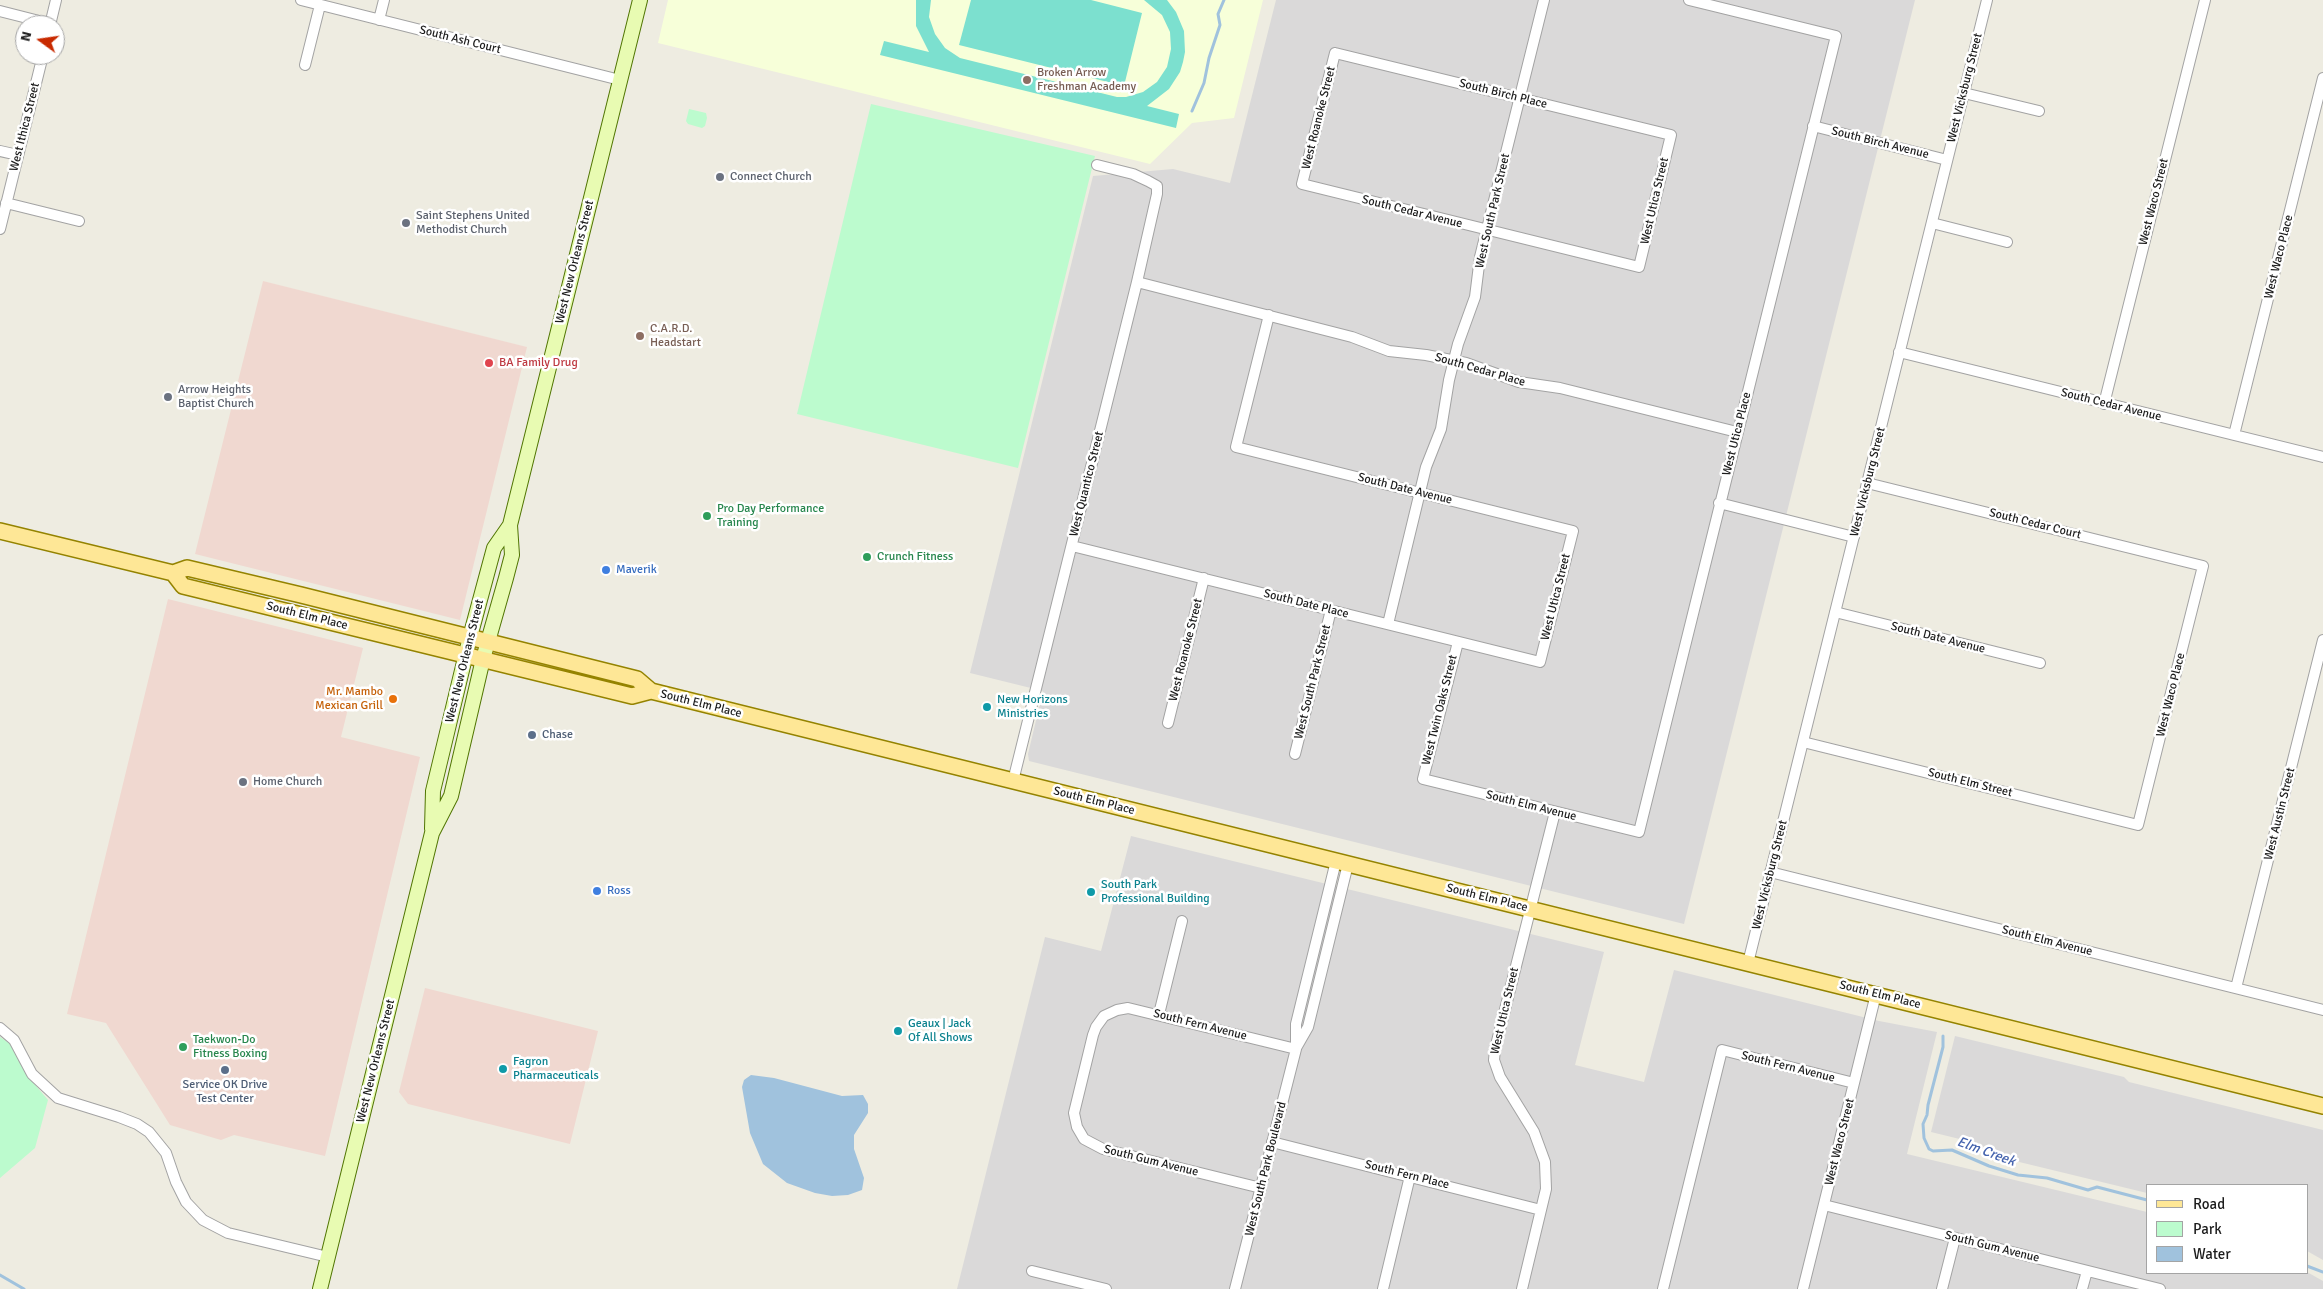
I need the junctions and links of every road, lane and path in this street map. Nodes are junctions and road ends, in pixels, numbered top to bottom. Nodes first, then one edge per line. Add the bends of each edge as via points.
1 (56, 0) edge
2 (301, 0) edge
3 (384, 0) edge
4 (640, 0) edge
5 (1544, 0) edge
6 (1689, 0) edge
7 (1987, 0) edge
8 (2204, 0) edge
9 (320, 5) junction
10 (0, 12) edge
11 (52, 15) edge
12 (15, 16) edge
13 (379, 20) junction
14 (1335, 53) joint
15 (40, 65) edge
16 (305, 65) dead end
17 (2323, 78) edge
18 (620, 80) junction
19 (1964, 93) junction
20 (1520, 98) junction
21 (2039, 111) dead end
22 (1814, 126) junction
23 (1671, 135) joint
24 (0, 151) edge
25 (18, 155) junction
26 (1947, 160) junction
27 (1097, 165) dead end
28 (1302, 184) joint
29 (6, 203) junction
30 (79, 221) dead end
31 (1932, 223) junction
32 (0, 229) edge
33 (1487, 230) junction
34 (2007, 242) dead end
35 (1639, 267) joint
36 (1137, 282) junction
37 (1269, 316) junction
38 (1899, 352) junction
39 (1454, 361) junction
40 (2104, 404) junction
41 (1737, 432) junction
42 (2234, 436) junction
43 (2323, 457) edge
44 (1867, 483) junction
45 (1420, 493) junction
46 (1719, 504) junction
47 (510, 525) junction
48 (0, 531) edge
49 (1573, 531) joint
50 (1854, 538) junction
51 (1072, 546) junction
52 (2203, 566) joint
53 (173, 574) junction
54 (1204, 578) junction
55 (301, 595) junction
56 (1331, 610) junction
57 (1835, 612) junction
58 (296, 614) junction
59 (1388, 624) junction
60 (470, 638) junction
61 (2323, 640) edge
62 (488, 642) junction
63 (1458, 642) junction
64 (466, 655) junction
65 (483, 660) junction
66 (1540, 662) joint
67 (2040, 663) dead end
68 (2319, 678) edge
69 (650, 691) junction
70 (1168, 723) dead end
71 (1802, 742) junction
72 (1295, 754) dead end
73 (1423, 779) joint
74 (1013, 781) junction
75 (1555, 812) junction
76 (2138, 825) joint
77 (1639, 832) joint
78 (432, 833) junction
79 (1342, 863) junction
80 (1770, 872) junction
81 (1530, 909) junction
82 (1182, 920) dead end
83 (1748, 963) junction
84 (2236, 988) junction
85 (1876, 994) junction
86 (2323, 1010) edge
87 (1159, 1014) junction
88 (1104, 1016) joint
89 (0, 1028) edge
90 (1296, 1049) junction
91 (1854, 1083) junction
92 (2323, 1106) edge
93 (1272, 1142) junction
94 (1410, 1176) junction
95 (1261, 1188) junction
96 (1824, 1205) junction
97 (1541, 1210) junction
98 (1955, 1238) junction
99 (328, 1257) junction
100 (1032, 1271) dead end
101 (2087, 1271) junction
102 (320, 1289) edge
103 (1106, 1289) edge
104 (1236, 1289) edge
105 (1382, 1289) edge
106 (1522, 1289) edge
107 (1663, 1289) edge
108 (1804, 1289) edge
109 (1942, 1289) edge
110 (2082, 1289) edge
111 (2160, 1289) edge

1 - 11 street
2 - 9 street, South Ash Court
3 - 13 street
4 - 18 main road, West New Orleans Street
5 - 20 street, West South Park Street
6 - 22 street, West Utica Place via 1836,36
7 - 19 street, West Vicksburg Street
8 - 40 street, West Waco Street
9 - 13 street, South Ash Court
9 - 16 street
10 - 12 street
13 - 18 street, South Ash Court
14 - 20 street, South Birch Place
14 - 28 street, West Roanoke Street
15 - 25 street, West Ithica Street
17 - 42 street, West Waco Place
18 - 47 main road, West New Orleans Street
19 - 21 street
19 - 26 street, West Vicksburg Street
20 - 23 street, South Birch Place
20 - 33 street, West South Park Street
22 - 26 street, South Birch Avenue
22 - 41 street, West Utica Place
23 - 35 street, West Utica Street
24 - 25 street
25 - 29 street, West Ithica Street
26 - 31 street, West Vicksburg Street
27 - 36 street, West Quantico Street via 1133,174 1157,186 1154,215
28 - 33 street, South Cedar Avenue
29 - 30 street
29 - 32 street, West Ithica Street
31 - 34 street
31 - 38 street, West Vicksburg Street
33 - 35 street, South Cedar Avenue
33 - 39 street, West South Park Street via 1475,297
36 - 37 street, South Cedar Place
36 - 51 street, West Quantico Street
37 - 39 street, South Cedar Place via 1352,336 1389,351
37 - 45 street, South Date Avenue via 1236,447
38 - 40 street, South Cedar Avenue
38 - 44 street, West Vicksburg Street
39 - 41 street, South Cedar Place via 1519,382 1560,388
39 - 45 street, West South Park Street via 1442,429 1426,467
40 - 42 street, South Cedar Avenue
41 - 46 street, West Utica Place
42 - 43 street, South Cedar Avenue
44 - 50 street, West Vicksburg Street
44 - 52 street, South Cedar Court
45 - 49 street, South Date Avenue
45 - 59 street, West South Park Street
46 - 50 street
46 - 77 street, West Utica Place
47 - 60 main road, West New Orleans Street via 494,548
47 - 62 main road, West New Orleans Street via 512,555
48 - 53 main road, South Elm Place
49 - 66 street, West Utica Street
50 - 57 street, West Vicksburg Street
51 - 54 street, South Date Place
51 - 74 street, West Quantico Street
52 - 76 street, West Waco Place
53 - 55 main road, South Elm Place via 188,568
53 - 58 main road, South Elm Place via 183,586
54 - 56 street, South Date Place
54 - 70 street, West Roanoke Street
55 - 58 main road
55 - 60 main road, South Elm Place
56 - 59 street, South Date Place
56 - 72 street, West South Park Street
57 - 67 street, South Date Avenue
57 - 71 street, West Vicksburg Street
58 - 64 main road, South Elm Place
59 - 63 street, South Date Place
60 - 62 main road, South Elm Place
60 - 64 main road, West New Orleans Street
61 - 68 street, West Austin Street
62 - 65 main road, West New Orleans Street
62 - 69 main road, South Elm Place via 637,679
63 - 66 street, South Date Place
63 - 73 street, West Twin Oaks Street
64 - 65 main road, South Elm Place
64 - 78 main road, West New Orleans Street via 433,791
65 - 69 main road, South Elm Place via 632,696
65 - 78 main road, West New Orleans Street via 451,796
68 - 84 street, West Austin Street
69 - 74 main road, South Elm Place
71 - 76 street, South Elm Street
71 - 80 street, West Vicksburg Street
73 - 75 street, South Elm Avenue
74 - 79 main road, South Elm Place
75 - 77 street, South Elm Avenue
75 - 81 street, West Utica Street
78 - 99 main road, West New Orleans Street
79 - 81 main road, South Elm Place
79 - 90 street, West South Park Boulevard via 1296,1024
80 - 83 street, West Vicksburg Street
80 - 84 street, South Elm Avenue
81 - 83 main road, South Elm Place
81 - 97 street, West Utica Street via 1494,1049 1494,1060 1500,1077 1543,1152 1546,1175
82 - 87 street
83 - 85 main road, South Elm Place
84 - 86 street, South Elm Avenue
85 - 91 street, West Waco Street
85 - 92 main road, South Elm Place
87 - 88 street, South Fern Avenue via 1128,1008
87 - 90 street, South Fern Avenue
88 - 95 street, South Gum Avenue via 1093,1035 1074,1113 1076,1127 1084,1138 1102,1150
89 - 99 street via 14,1040 32,1074 58,1098 119,1117 149,1132 166,1153 186,1202 203,1220 228,1233
90 - 93 street, West South Park Boulevard
91 - 96 street, West Waco Street
91 - 107 street, South Fern Avenue via 1722,1050
93 - 94 street, South Fern Place
93 - 95 street, West South Park Boulevard
94 - 97 street, South Fern Place
94 - 105 street
95 - 104 street, West South Park Boulevard
96 - 98 street, South Gum Avenue
96 - 108 street, West Waco Street
97 - 106 street, West Utica Street
98 - 101 street, South Gum Avenue
98 - 109 street
99 - 102 main road, West New Orleans Street
100 - 103 street
101 - 110 street
101 - 111 street, South Gum Avenue

